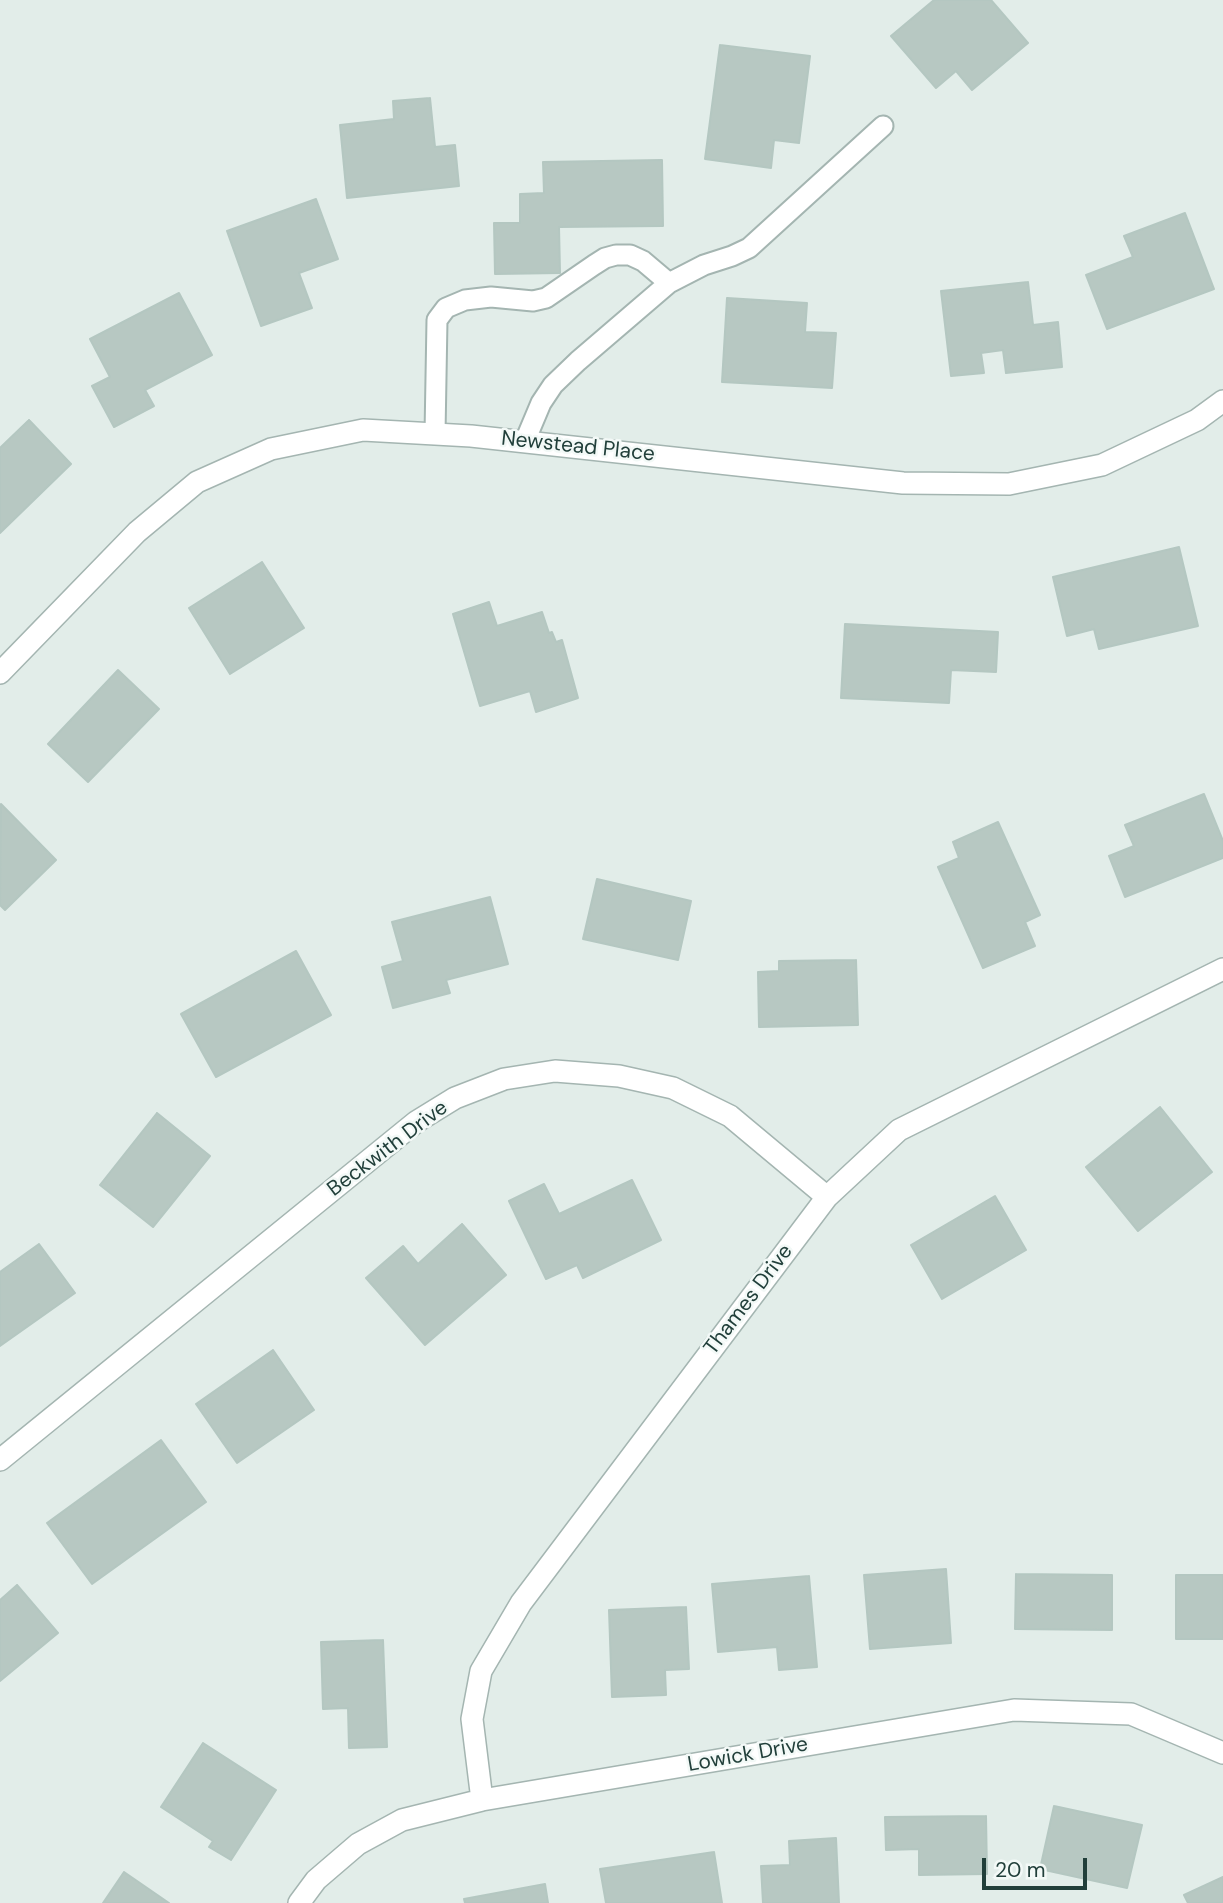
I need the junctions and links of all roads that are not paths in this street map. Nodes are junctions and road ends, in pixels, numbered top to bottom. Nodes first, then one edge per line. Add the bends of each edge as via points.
1 (883, 126) dead end
2 (669, 283) junction
3 (1223, 401) edge
4 (435, 434) junction
5 (526, 441) junction
6 (0, 673) edge
7 (1223, 969) edge
8 (827, 1197) junction
9 (0, 1460) edge
10 (1223, 1753) edge
11 (482, 1800) junction
12 (299, 1903) edge

1 - 2 lane via 749,248
2 - 4 lane via 643,261 616,255 546,298 491,297 446,308 437,320
2 - 5 lane via 553,385
3 - 5 street, Newstead Place via 1196,420 1102,465 1009,484 903,483
4 - 5 street, Newstead Place
4 - 6 street, Newstead Place via 363,430 271,449 197,482 137,532
7 - 8 street, Thames Drive via 899,1130
8 - 9 street, Beckwith Drive via 730,1116 673,1088 619,1076 555,1071 505,1079 455,1098 416,1122
8 - 11 street, Thames Drive via 521,1603 481,1671 472,1719
10 - 11 street, Lowick Drive via 1131,1714 1014,1710
11 - 12 street, Lowick Drive via 402,1820 358,1844 316,1880

